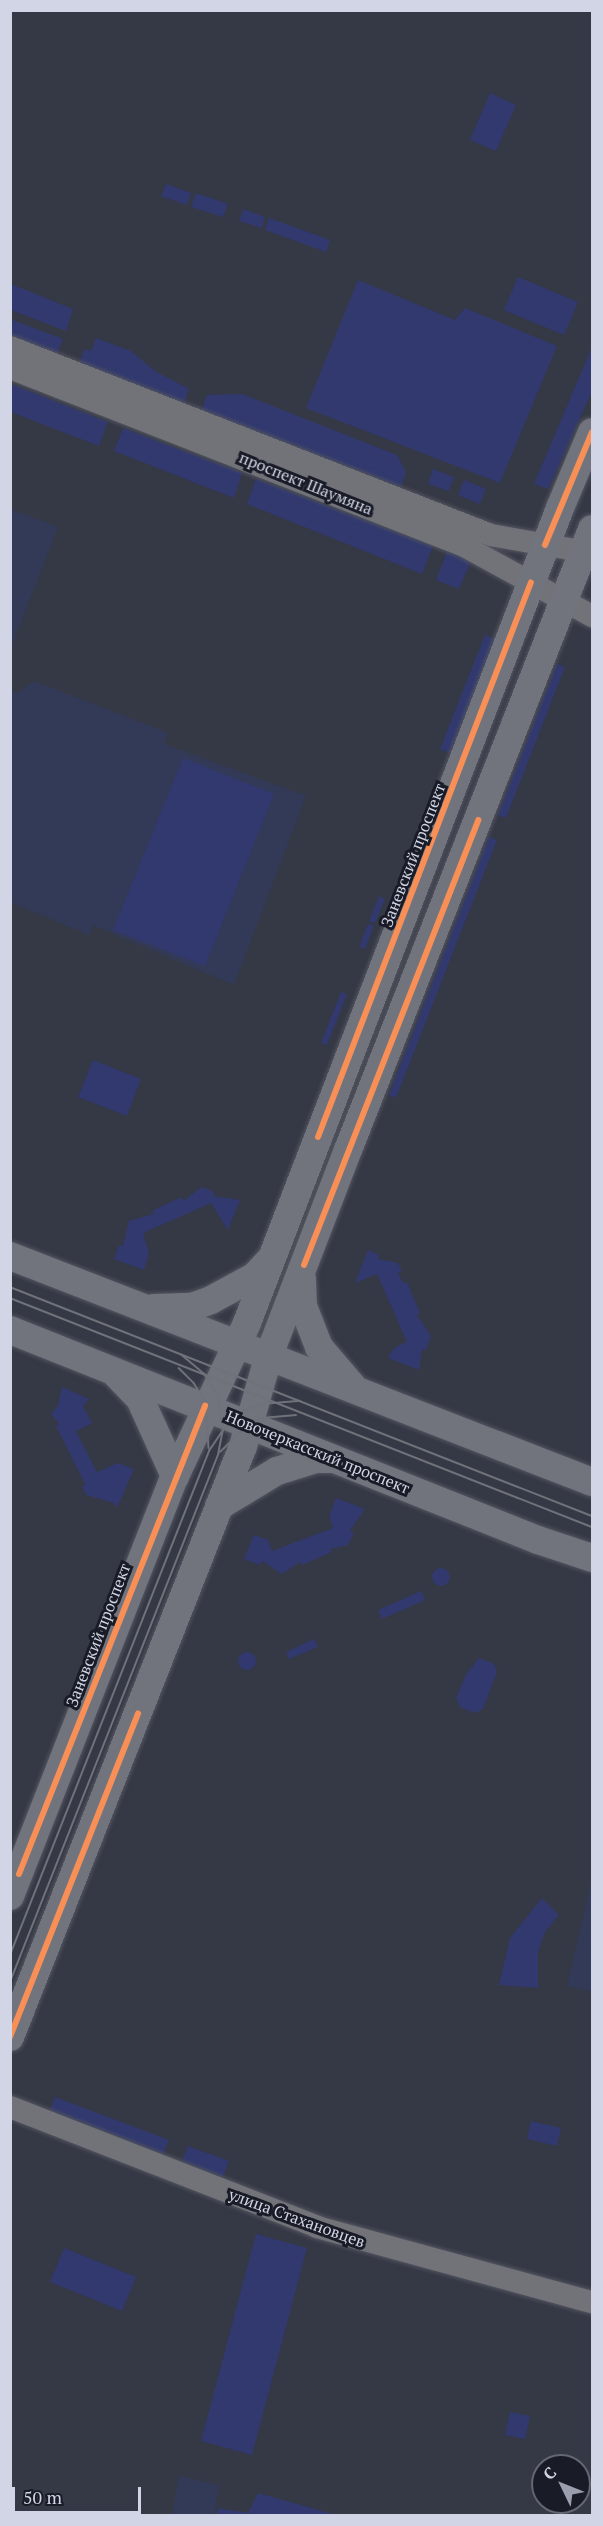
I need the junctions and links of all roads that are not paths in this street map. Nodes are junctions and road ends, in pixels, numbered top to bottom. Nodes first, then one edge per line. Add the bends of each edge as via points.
1 (10, 347) edge
2 (10, 368) edge
3 (592, 432) edge
4 (545, 545) junction
5 (590, 545) edge
6 (531, 582) junction
7 (565, 601) junction
8 (592, 616) edge
9 (10, 1256) edge
10 (271, 1258) junction
11 (304, 1265) junction
12 (137, 1306) junction
13 (10, 1330) edge
14 (236, 1345) junction
15 (268, 1358) junction
16 (111, 1369) junction
17 (362, 1395) junction
18 (205, 1406) junction
19 (249, 1424) junction
20 (338, 1459) junction
21 (174, 1476) junction
22 (592, 1482) edge
23 (219, 1506) junction
24 (592, 1558) edge
25 (10, 1896) edge
26 (10, 2037) edge
27 (10, 2108) edge
28 (592, 2302) edge

1 - 4 street, проспект Шаумяна via 461,524 491,535
2 - 6 street, проспект Шаумяна via 446,538
3 - 4 main road, Заневский проспект
4 - 5 street, проспект Шаумяна
4 - 6 main road, Заневский проспект
5 - 7 main road
6 - 7 street, проспект Шаумяна
6 - 10 main road, Заневский проспект
7 - 8 street, проспект Шаумяна
7 - 11 main road
9 - 12 main road
10 - 12 main road via 255,1276 210,1300 165,1310
10 - 14 main road, Заневский проспект
11 - 15 main road
11 - 17 main road via 303,1306 318,1347 330,1366
12 - 14 main road
13 - 16 main road, Новочеркасский проспект
14 - 15 main road
14 - 18 main road, Заневский проспект
15 - 17 main road
15 - 19 main road
16 - 18 main road, Новочеркасский проспект
16 - 21 main road via 140,1400
17 - 22 main road
18 - 19 main road, Новочеркасский проспект
18 - 21 main road, Заневский проспект
19 - 20 main road, Новочеркасский проспект
19 - 23 main road
20 - 23 main road via 316,1459 277,1471
20 - 24 main road, Новочеркасский проспект
21 - 25 main road, Заневский проспект
23 - 26 main road
27 - 28 street, улица Стахановцев via 317,2227

